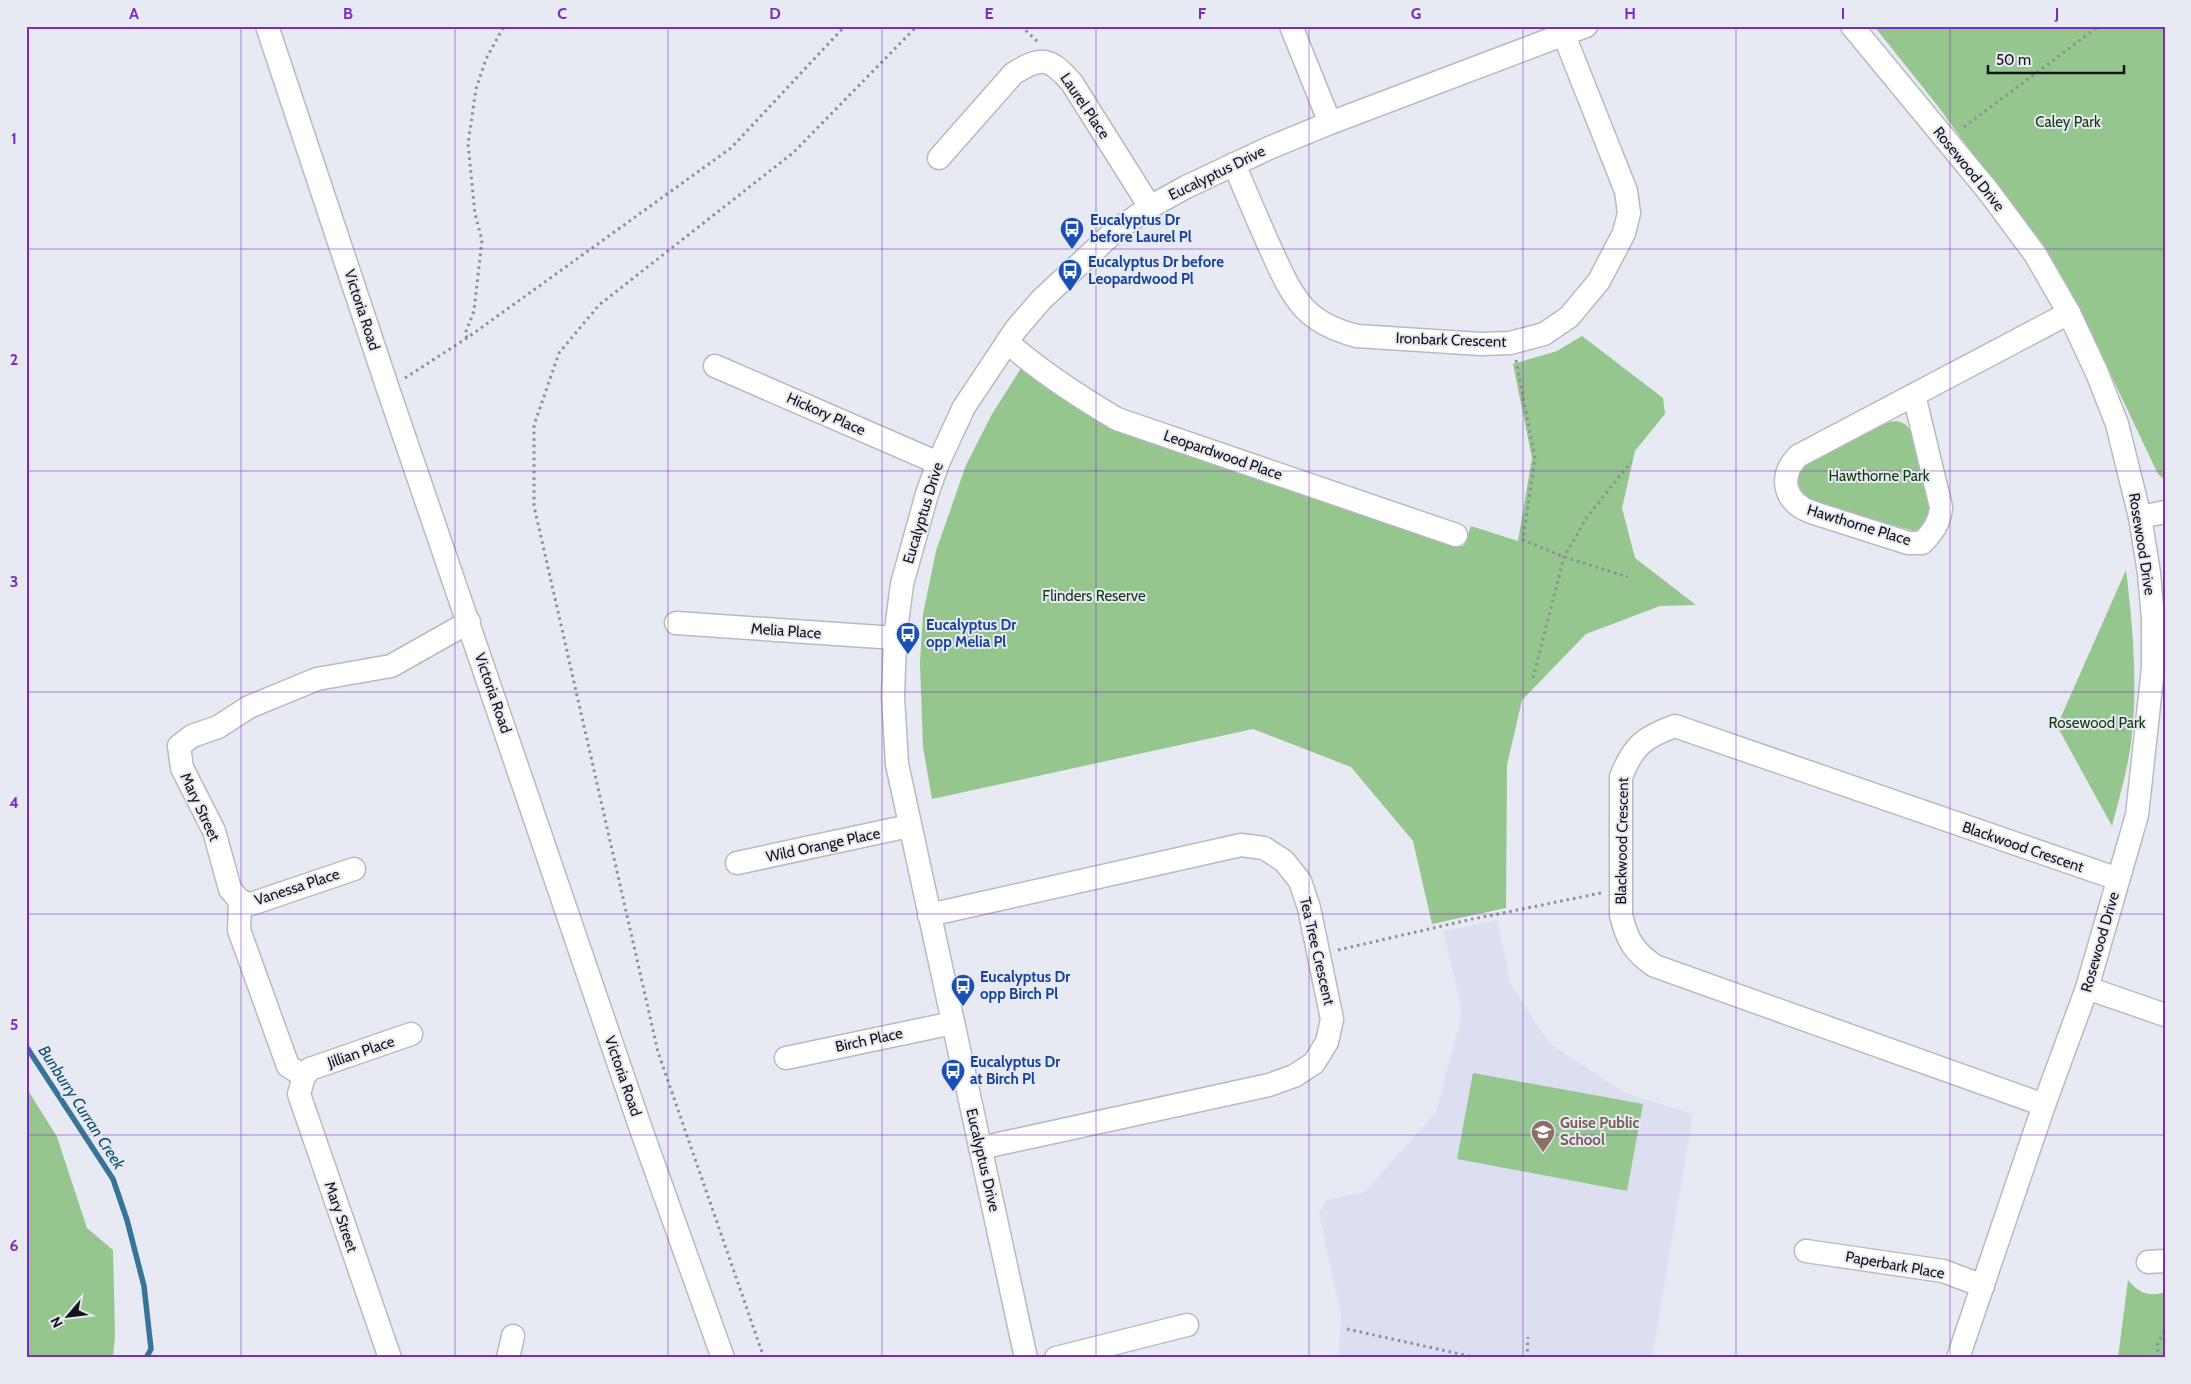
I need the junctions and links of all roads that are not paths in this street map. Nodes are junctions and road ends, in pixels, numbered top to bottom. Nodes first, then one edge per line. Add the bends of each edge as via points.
1 (267, 26) edge
2 (1291, 26) edge
3 (1586, 26) edge
4 (1852, 26) edge
5 (1564, 35) junction
6 (1330, 123) junction
7 (939, 158) dead end
8 (1234, 164) junction
9 (1150, 207) junction
10 (2069, 313) junction
11 (1007, 342) junction
12 (715, 366) dead end
13 (1914, 395) junction
14 (938, 463) junction
15 (2165, 512) edge
16 (2140, 517) junction
17 (1456, 535) dead end
18 (469, 622) junction
19 (676, 623) dead end
20 (895, 638) junction
21 (909, 826) junction
22 (737, 863) dead end
23 (354, 869) dead end
24 (2118, 879) junction
25 (240, 901) junction
26 (929, 915) junction
27 (2087, 988) junction
28 (2165, 1015) edge
29 (953, 1023) junction
30 (411, 1034) dead end
31 (786, 1058) dead end
32 (307, 1072) junction
33 (2044, 1105) junction
34 (980, 1148) junction
35 (1806, 1251) dead end
36 (1983, 1286) junction
37 (1187, 1325) dead end
38 (390, 1358) edge
39 (723, 1358) edge
40 (1026, 1358) edge
41 (1056, 1358) edge
42 (1958, 1358) edge

1 - 18 street, Victoria Road
2 - 6 street
3 - 5 street, Eucalyptus Drive
4 - 10 street, Rosewood Drive via 1989,192 2035,254
5 - 6 street, Eucalyptus Drive
5 - 8 street, Ironbark Crescent via 1626,190 1629,214 1624,233 1600,281 1569,317 1544,334 1510,343 1481,344 1357,336 1337,331 1304,308 1283,277
6 - 8 street, Eucalyptus Drive
7 - 9 street, Laurel Place via 1014,74 1043,60 1057,66 1072,83
8 - 9 street, Eucalyptus Drive
9 - 11 street, Eucalyptus Drive via 1115,232 1062,280
10 - 13 street, Hawthorne Place
10 - 16 street, Rosewood Drive via 2117,424
11 - 14 street, Eucalyptus Drive via 964,408
11 - 17 street, Leopardwood Place via 1079,396 1117,419
12 - 14 street, Hickory Place
13 - 13 street, Hawthorne Place via 1798,456 1790,464 1786,484 1794,502 1802,509 1820,515 1908,543 1922,543 1937,524 1941,506
14 - 20 street, Eucalyptus Drive via 911,545
15 - 16 street
16 - 24 street, Rosewood Drive via 2153,619 2153,668 2137,815
18 - 25 street, Mary Street via 391,666 317,679 249,706 218,727 192,736 179,746 182,768 214,832 230,889
18 - 39 street, Victoria Road via 642,1132
19 - 20 street, Melia Place
20 - 21 street, Eucalyptus Drive via 893,697 897,764
21 - 22 street, Wild Orange Place
21 - 26 street, Eucalyptus Drive
23 - 25 street, Vanessa Place via 251,904
24 - 27 street, Rosewood Drive
24 - 33 street, Blackwood Crescent via 1675,726 1640,743 1628,757 1621,778 1621,915 1626,935 1640,956 1655,966
25 - 32 street via 238,930 288,1066
26 - 29 street, Eucalyptus Drive
26 - 34 street, Tea Tree Crescent via 1241,845 1264,848 1284,861 1300,881 1309,908 1332,1018 1327,1042 1314,1063 1294,1076 1269,1085
27 - 28 street
27 - 33 street, Rosewood Drive
29 - 31 street, Birch Place
29 - 34 street, Eucalyptus Drive
30 - 32 street, Jillian Place
32 - 38 street, Mary Street via 299,1094
33 - 36 street, Rosewood Drive
34 - 40 street, Eucalyptus Drive
35 - 36 street, Paperbark Place via 1942,1271
36 - 42 street, Rosewood Drive
37 - 41 street

